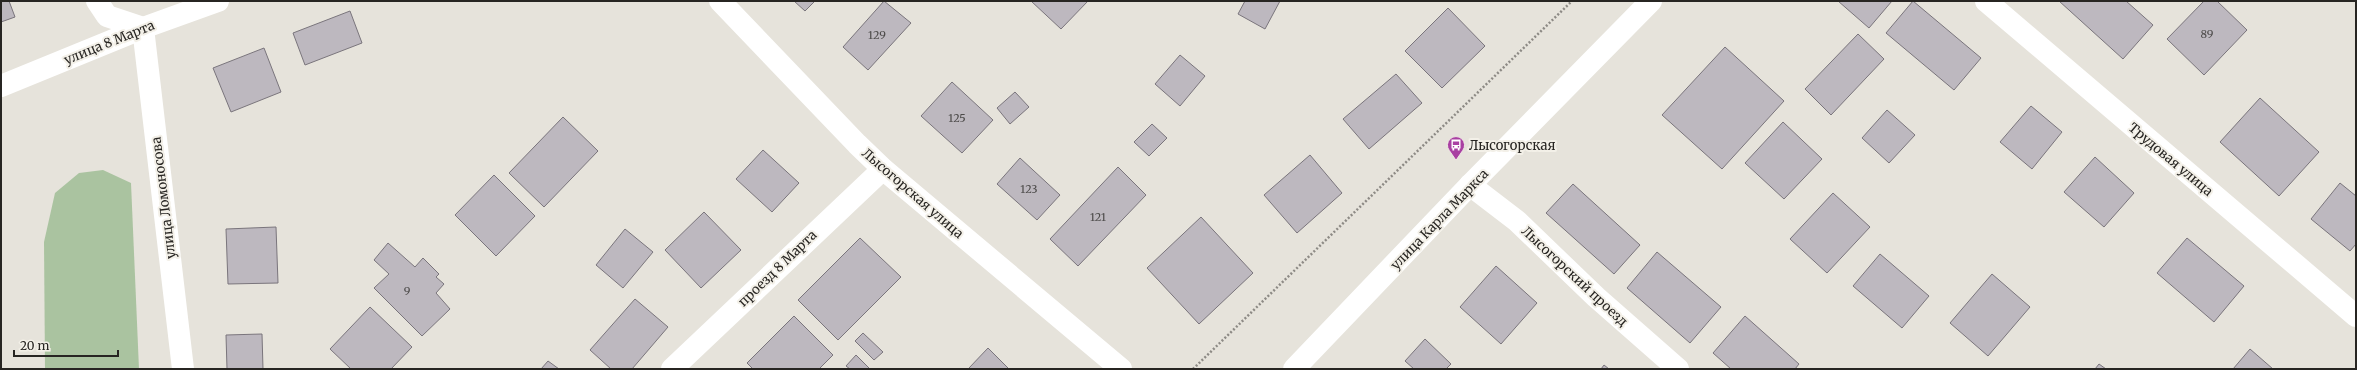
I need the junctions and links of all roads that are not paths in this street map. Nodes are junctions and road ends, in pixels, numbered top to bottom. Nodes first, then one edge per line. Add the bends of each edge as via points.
1 (97, 1) edge
2 (217, 1) edge
3 (720, 1) edge
4 (1651, 1) edge
5 (1986, 1) edge
6 (143, 28) junction
7 (1, 86) edge
8 (883, 168) junction
9 (1470, 185) junction
10 (2356, 316) edge
11 (183, 369) edge
12 (672, 369) edge
13 (1121, 369) edge
14 (1294, 369) edge
15 (1678, 369) edge

1 - 6 street via 107,16
2 - 6 street, улица 8 Марта
3 - 8 street, Лысогорская улица
4 - 9 street, улица Карла Маркса
5 - 10 street, Трудовая улица
6 - 7 street, улица 8 Марта
6 - 11 street, улица Ломоносова
8 - 12 street, проезд 8 Марта
8 - 13 street, Лысогорская улица
9 - 14 street, улица Карла Маркса
9 - 15 street, Лысогорский проезд via 1517,221 1596,297

